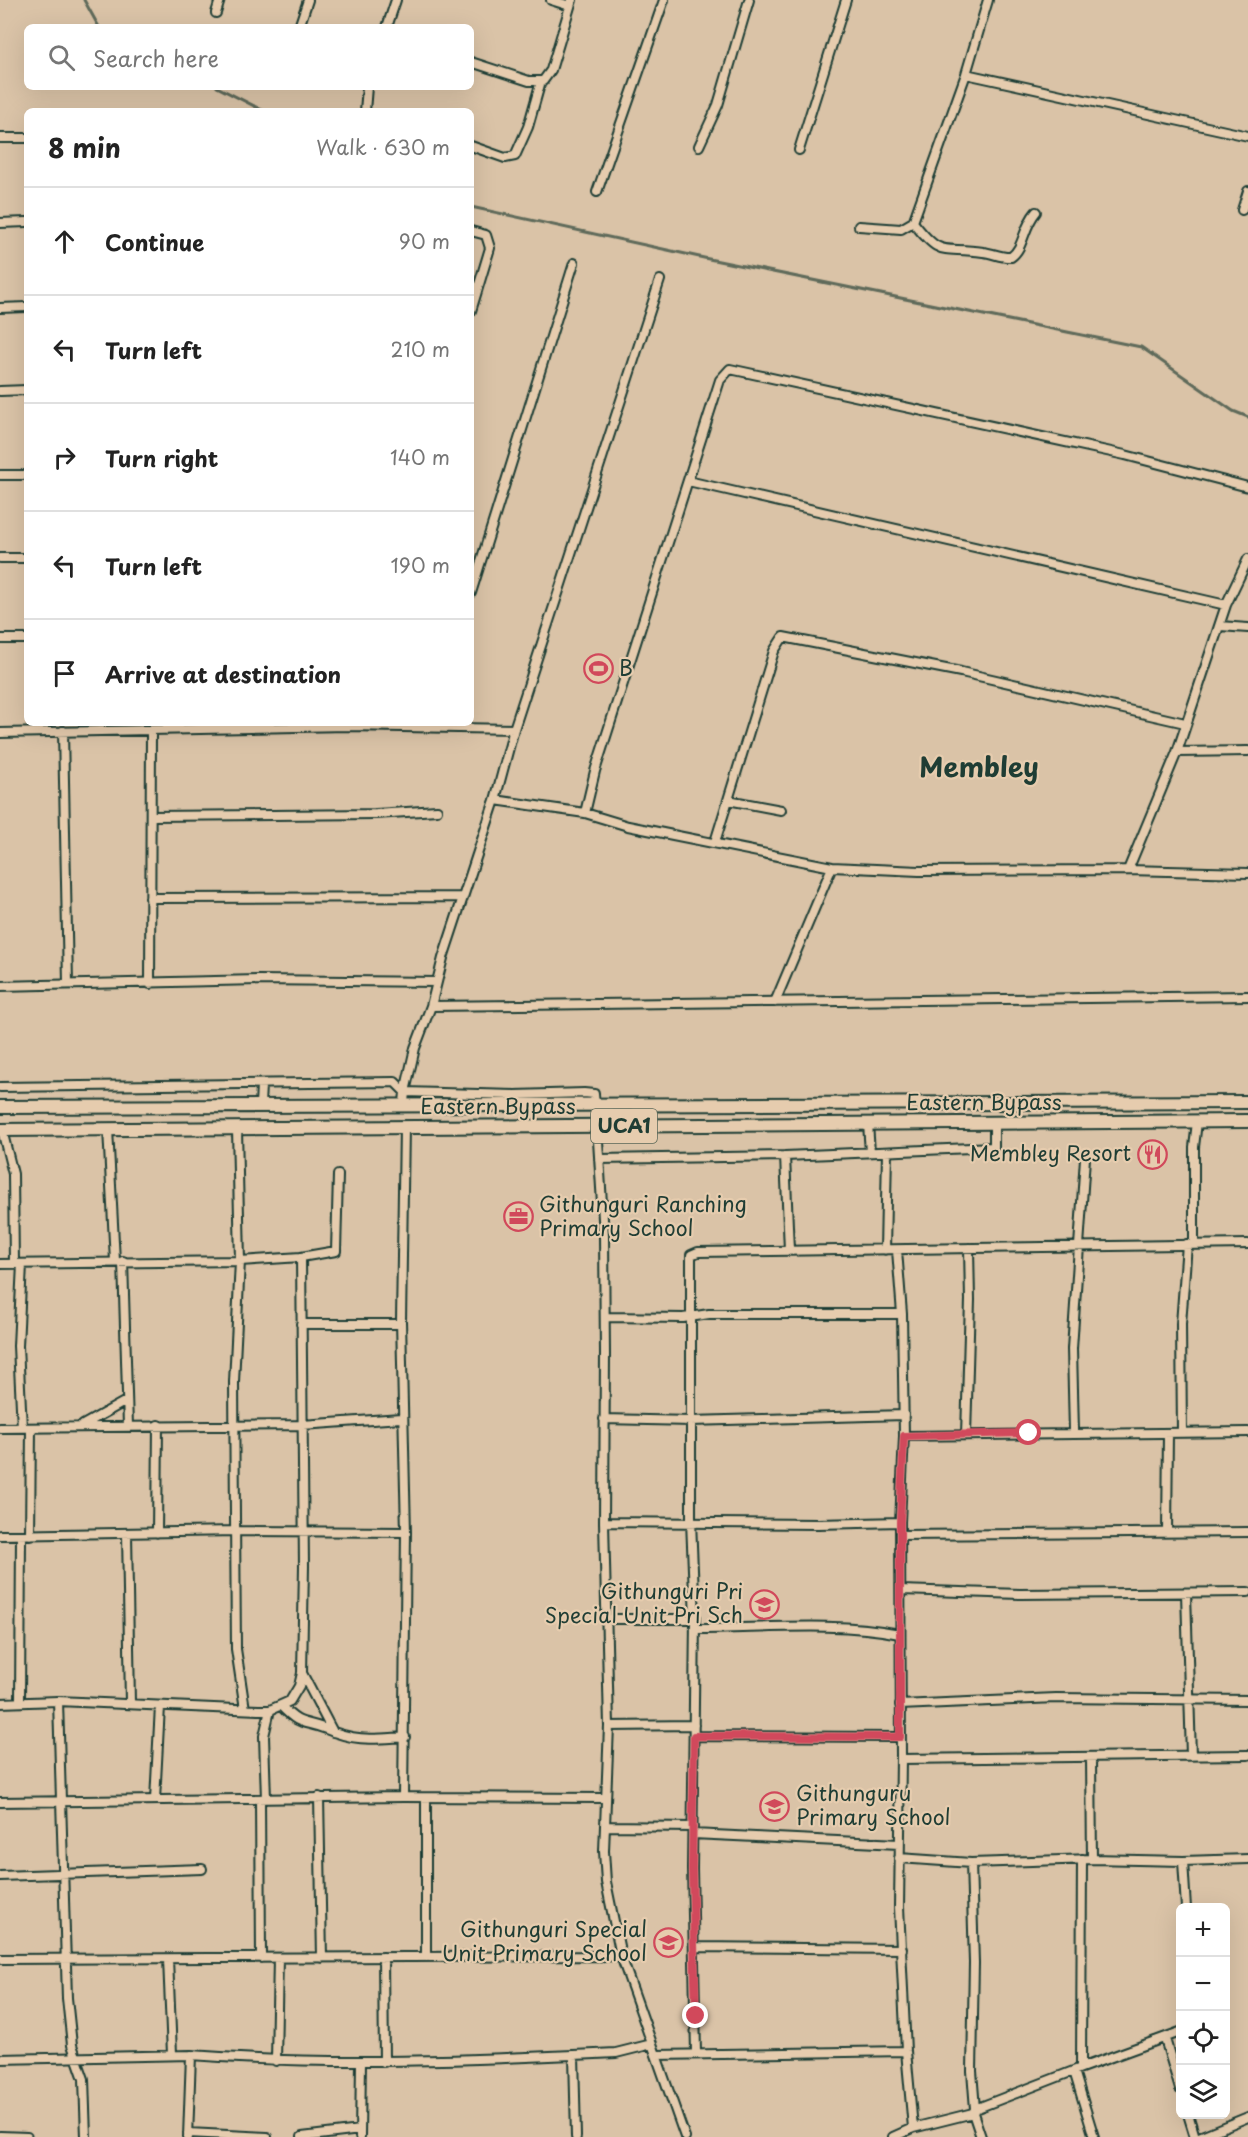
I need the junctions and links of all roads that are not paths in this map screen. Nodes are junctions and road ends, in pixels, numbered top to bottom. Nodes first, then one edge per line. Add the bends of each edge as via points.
1 (220, 0) edge
2 (308, 0) edge
3 (396, 0) edge
4 (551, 0) edge
5 (664, 0) edge
6 (749, 0) edge
7 (846, 0) edge
8 (988, 0) edge
9 (571, 3) edge
10 (216, 13) dead end
11 (300, 24) edge
12 (388, 24) edge
13 (474, 63) edge
14 (966, 74) junction
15 (541, 81) junction
16 (367, 90) edge
17 (365, 108) edge
18 (1248, 136) edge
19 (0, 138) edge
20 (24, 138) edge
21 (699, 146) dead end
22 (474, 147) edge
23 (799, 150) dead end
24 (1248, 190) edge
25 (597, 192) dead end
26 (1242, 210) dead end
27 (1036, 212) dead end
28 (24, 222) edge
29 (913, 222) junction
30 (0, 224) edge
31 (859, 226) dead end
32 (474, 232) edge
33 (574, 263) dead end
34 (660, 280) dead end
35 (474, 301) edge
36 (24, 307) edge
37 (0, 308) edge
38 (24, 390) edge
39 (0, 391) edge
40 (0, 475) edge
41 (24, 475) edge
42 (688, 481) junction
43 (1248, 487) edge
44 (0, 558) edge
45 (24, 558) edge
46 (1248, 559) edge
47 (474, 583) edge
48 (1226, 605) junction
49 (1220, 626) junction
50 (1248, 628) edge
51 (0, 639) edge
52 (24, 639) edge
53 (1185, 723) junction
54 (314, 726) edge
55 (450, 726) edge
56 (514, 729) junction
57 (63, 731) junction
58 (151, 731) junction
59 (0, 733) edge
60 (1248, 751) edge
61 (1177, 752) junction
62 (495, 800) junction
63 (728, 800) junction
64 (437, 810) dead end
65 (781, 810) dead end
66 (585, 813) junction
67 (152, 816) junction
68 (715, 842) junction
69 (832, 867) junction
70 (1128, 870) junction
71 (1248, 873) edge
72 (463, 897) junction
73 (150, 898) junction
74 (437, 982) junction
75 (68, 983) junction
76 (150, 984) junction
77 (0, 986) edge
78 (1248, 996) edge
79 (776, 1002) junction
80 (431, 1006) junction
81 (261, 1085) junction
82 (0, 1087) edge
83 (405, 1098) junction
84 (1248, 1102) edge
85 (470, 1104) junction
86 (260, 1105) junction
87 (595, 1106) junction
88 (0, 1107) edge
89 (1248, 1121) edge
90 (994, 1122) junction
91 (1197, 1122) junction
92 (868, 1124) junction
93 (597, 1125) junction
94 (404, 1126) junction
95 (469, 1127) junction
96 (108, 1129) junction
97 (237, 1129) junction
98 (1, 1130) edge
99 (870, 1152) junction
100 (887, 1152) junction
101 (785, 1156) junction
102 (1085, 1158) dead end
103 (599, 1159) junction
104 (338, 1175) dead end
105 (1191, 1244) junction
106 (1248, 1244) edge
107 (1080, 1246) junction
108 (969, 1248) junction
109 (789, 1250) junction
110 (885, 1250) junction
111 (897, 1250) junction
112 (301, 1257) junction
113 (119, 1261) junction
114 (240, 1261) junction
115 (0, 1264) edge
116 (18, 1264) junction
117 (902, 1314) junction
118 (691, 1316) junction
119 (605, 1317) junction
120 (301, 1324) junction
121 (401, 1324) junction
122 (126, 1401) junction
123 (904, 1415) junction
124 (401, 1418) junction
125 (604, 1419) junction
126 (691, 1421) junction
127 (158, 1425) junction
128 (234, 1425) junction
129 (302, 1425) junction
130 (128, 1426) junction
131 (80, 1427) junction
132 (0, 1428) edge
133 (26, 1428) junction
134 (1074, 1432) junction
135 (1182, 1432) junction
136 (1248, 1432) edge
137 (1168, 1433) junction
138 (966, 1435) junction
139 (904, 1436) junction
140 (691, 1521) junction
141 (604, 1522) junction
142 (900, 1522) junction
143 (237, 1531) junction
144 (304, 1532) junction
145 (406, 1532) junction
146 (1248, 1532) edge
147 (127, 1533) junction
148 (157, 1533) junction
149 (1167, 1533) junction
150 (25, 1535) junction
151 (900, 1535) junction
152 (0, 1536) edge
153 (901, 1590) junction
154 (1248, 1592) edge
155 (1186, 1593) junction
156 (606, 1618) junction
157 (695, 1619) junction
158 (695, 1629) junction
159 (900, 1634) junction
160 (302, 1673) junction
161 (1189, 1700) junction
162 (1248, 1700) edge
163 (57, 1701) junction
164 (20, 1702) junction
165 (0, 1703) edge
166 (130, 1704) junction
167 (900, 1705) junction
168 (160, 1706) junction
169 (281, 1706) junction
170 (244, 1709) junction
171 (270, 1710) junction
172 (694, 1725) junction
173 (609, 1726) junction
174 (333, 1733) junction
175 (694, 1736) junction
176 (405, 1737) junction
177 (900, 1737) junction
178 (1248, 1755) edge
179 (1191, 1756) junction
180 (1091, 1758) junction
181 (901, 1759) junction
182 (319, 1797) junction
183 (403, 1797) junction
184 (426, 1798) junction
185 (606, 1798) junction
186 (263, 1799) junction
187 (155, 1800) junction
188 (60, 1801) junction
189 (0, 1802) edge
190 (605, 1826) junction
191 (693, 1830) junction
192 (899, 1844) junction
193 (899, 1858) junction
194 (1082, 1859) junction
195 (1092, 1859) junction
196 (1248, 1859) edge
197 (1183, 1861) junction
198 (970, 1863) junction
199 (202, 1869) dead end
200 (62, 1874) junction
201 (0, 1875) edge
202 (1186, 1903) edge
203 (694, 1947) junction
204 (902, 1949) junction
205 (426, 1956) junction
206 (621, 1956) junction
207 (383, 1957) junction
208 (278, 1958) junction
209 (321, 1958) junction
210 (0, 1959) edge
211 (168, 1959) junction
212 (261, 1959) junction
213 (66, 1960) junction
214 (1176, 2034) edge
215 (1165, 2038) junction
216 (652, 2044) junction
217 (906, 2051) junction
218 (696, 2053) junction
219 (172, 2054) junction
220 (191, 2055) junction
221 (574, 2055) junction
222 (656, 2055) junction
223 (75, 2058) junction
224 (0, 2059) edge
225 (276, 2061) junction
226 (361, 2062) junction
227 (384, 2062) junction
228 (1077, 2070) junction
229 (1176, 2075) edge
230 (974, 2111) junction
231 (1248, 2117) edge
232 (1190, 2119) edge
233 (913, 2128) junction
234 (360, 2133) edge
235 (188, 2135) edge
236 (0, 2136) edge
237 (27, 2137) edge
238 (86, 2137) edge
239 (267, 2137) edge
240 (302, 2137) edge
241 (576, 2137) edge
242 (685, 2137) edge
243 (892, 2137) edge
244 (981, 2137) edge
245 (1095, 2137) edge
246 (1197, 2137) edge

1 - 10 street
2 - 11 street
3 - 12 street
4 - 9 street
5 - 25 street
6 - 21 street via 718,105
7 - 23 street
8 - 14 street
9 - 15 street via 551,69
13 - 15 street via 529,81
14 - 18 street
14 - 29 street
15 - 22 street via 515,156 505,158
16 - 17 street
19 - 20 street
24 - 26 street
27 - 29 street via 1025,227 1019,250 1006,258 979,251 937,248
28 - 30 street
29 - 31 street via 901,229
32 - 35 street via 486,235 490,248
33 - 47 street
34 - 56 street
36 - 37 street
38 - 39 street
40 - 41 street
42 - 43 street via 720,380 729,369 1137,458
42 - 48 street
42 - 66 street
44 - 45 street
46 - 48 street
48 - 49 street
49 - 50 street
49 - 53 street
51 - 52 street
53 - 61 street
53 - 63 street via 961,672 783,637 774,651
54 - 58 street
55 - 56 street
56 - 62 street
57 - 58 street
57 - 59 street
57 - 75 street
58 - 67 street
60 - 61 street
61 - 70 street
62 - 66 street
62 - 72 street
63 - 65 street
63 - 68 street
64 - 67 street
66 - 68 street via 628,826
67 - 73 street
68 - 69 street
69 - 70 street via 919,871
69 - 79 street
70 - 71 street
72 - 73 street
72 - 74 street
73 - 76 street
74 - 76 street via 258,980
74 - 80 street
75 - 76 street
75 - 77 street
78 - 79 street
79 - 80 street
80 - 83 street via 416,1048
81 - 82 street
81 - 83 street via 395,1082
81 - 86 street
83 - 85 main road, Eastern Bypass
83 - 86 main road, Eastern Bypass
83 - 87 street via 585,1093 594,1094
84 - 87 main road, Eastern Bypass
85 - 87 main road, Eastern Bypass
85 - 95 main road
86 - 88 main road, Eastern Bypass
89 - 91 main road, Eastern Bypass / UCA1
90 - 91 main road, Eastern Bypass / UCA1
90 - 92 main road, Eastern Bypass / UCA1
90 - 100 street via 994,1147
91 - 105 street
92 - 93 main road, Eastern Bypass / UCA1
92 - 99 street
93 - 95 main road, Eastern Bypass / UCA1
93 - 103 street
94 - 95 main road, Eastern Bypass / UCA1
94 - 97 main road, Eastern Bypass / UCA1
94 - 121 street
96 - 97 main road, Eastern Bypass / UCA1
96 - 98 main road, Eastern Bypass / UCA1
96 - 113 street
97 - 114 street
98 - 116 street via 13,1174
99 - 100 street
99 - 101 street
100 - 110 street
101 - 103 street
101 - 109 street
102 - 107 street
103 - 119 street
104 - 112 street via 336,1251
105 - 106 street
105 - 107 street
105 - 135 street via 1181,1324
107 - 108 street
107 - 134 street via 1072,1349
108 - 111 street
108 - 138 street
109 - 110 street
109 - 118 street via 691,1255
110 - 111 street
111 - 117 street
112 - 114 street
112 - 120 street
113 - 114 street
113 - 116 street
113 - 122 street
114 - 128 street
115 - 116 street
116 - 133 street via 18,1346
117 - 118 street
117 - 123 street
118 - 119 street
118 - 126 street
119 - 125 street
120 - 121 street
120 - 129 street
121 - 124 street
122 - 130 street
122 - 131 street
123 - 126 street
123 - 139 street
124 - 129 street
124 - 145 street
125 - 126 street
125 - 141 street
126 - 140 street
127 - 128 street
127 - 130 street
127 - 148 street
128 - 129 street
128 - 143 street
129 - 144 street
130 - 131 street
131 - 133 street
132 - 133 street
133 - 150 street
134 - 137 street
134 - 138 street
135 - 136 street
135 - 137 street
137 - 149 street
138 - 139 street
139 - 142 street
140 - 141 street
140 - 142 street
140 - 157 street
141 - 156 street
142 - 151 street
143 - 144 street
143 - 148 street
143 - 170 street via 236,1649
144 - 145 street
144 - 160 street
145 - 176 street
146 - 149 street
147 - 148 street
147 - 150 street
147 - 166 street
149 - 151 street
150 - 152 street
150 - 164 street
151 - 153 street
153 - 155 street
153 - 159 street
154 - 155 street
155 - 161 street
156 - 157 street
156 - 173 street
157 - 158 street
158 - 159 street via 804,1628
158 - 172 street
159 - 167 street
160 - 169 street via 295,1693
160 - 174 street
161 - 162 street
161 - 167 street via 1046,1698
161 - 179 street
163 - 164 street
163 - 166 street
163 - 188 street via 61,1733
164 - 165 street
166 - 168 street
167 - 177 street
168 - 170 street
168 - 187 street
169 - 171 street
169 - 174 street via 297,1722
170 - 171 street
171 - 186 street via 264,1736
172 - 173 street
172 - 175 street
173 - 185 street
174 - 176 street via 359,1739
175 - 177 street
175 - 191 street
176 - 183 street
177 - 181 street
178 - 179 street
179 - 180 street
180 - 181 street
180 - 195 street
181 - 192 street
182 - 183 street
182 - 186 street
182 - 209 street
183 - 184 street
184 - 185 street
184 - 205 street
185 - 190 street
186 - 187 street
186 - 212 street
187 - 188 street
188 - 189 street
188 - 200 street
190 - 191 street
190 - 206 street via 606,1882
191 - 192 street
191 - 203 street
192 - 193 street
193 - 198 street
193 - 204 street
194 - 195 street
194 - 198 street
194 - 228 street
195 - 197 street
196 - 197 street
197 - 202 street
198 - 230 street
199 - 200 street
200 - 201 street
200 - 213 street
203 - 204 street
203 - 218 street
204 - 217 street
205 - 206 street
205 - 207 street
206 - 216 street
207 - 209 street
207 - 227 street
208 - 209 street
208 - 212 street
208 - 225 street
210 - 213 street
211 - 212 street
211 - 213 street
211 - 219 street
213 - 223 street
214 - 215 street
215 - 228 street
215 - 229 street
216 - 221 street via 616,2054
216 - 222 street
217 - 218 street
217 - 233 street
218 - 222 street
219 - 220 street
219 - 223 street
220 - 225 street
220 - 235 street
221 - 227 street
221 - 241 street
222 - 242 street
223 - 224 street
223 - 238 street via 84,2079
225 - 226 street
226 - 227 street
226 - 234 street
228 - 230 street
228 - 245 street
230 - 233 street
230 - 244 street
231 - 246 street
232 - 246 street
233 - 243 street
234 - 240 street
235 - 239 street
236 - 237 street

